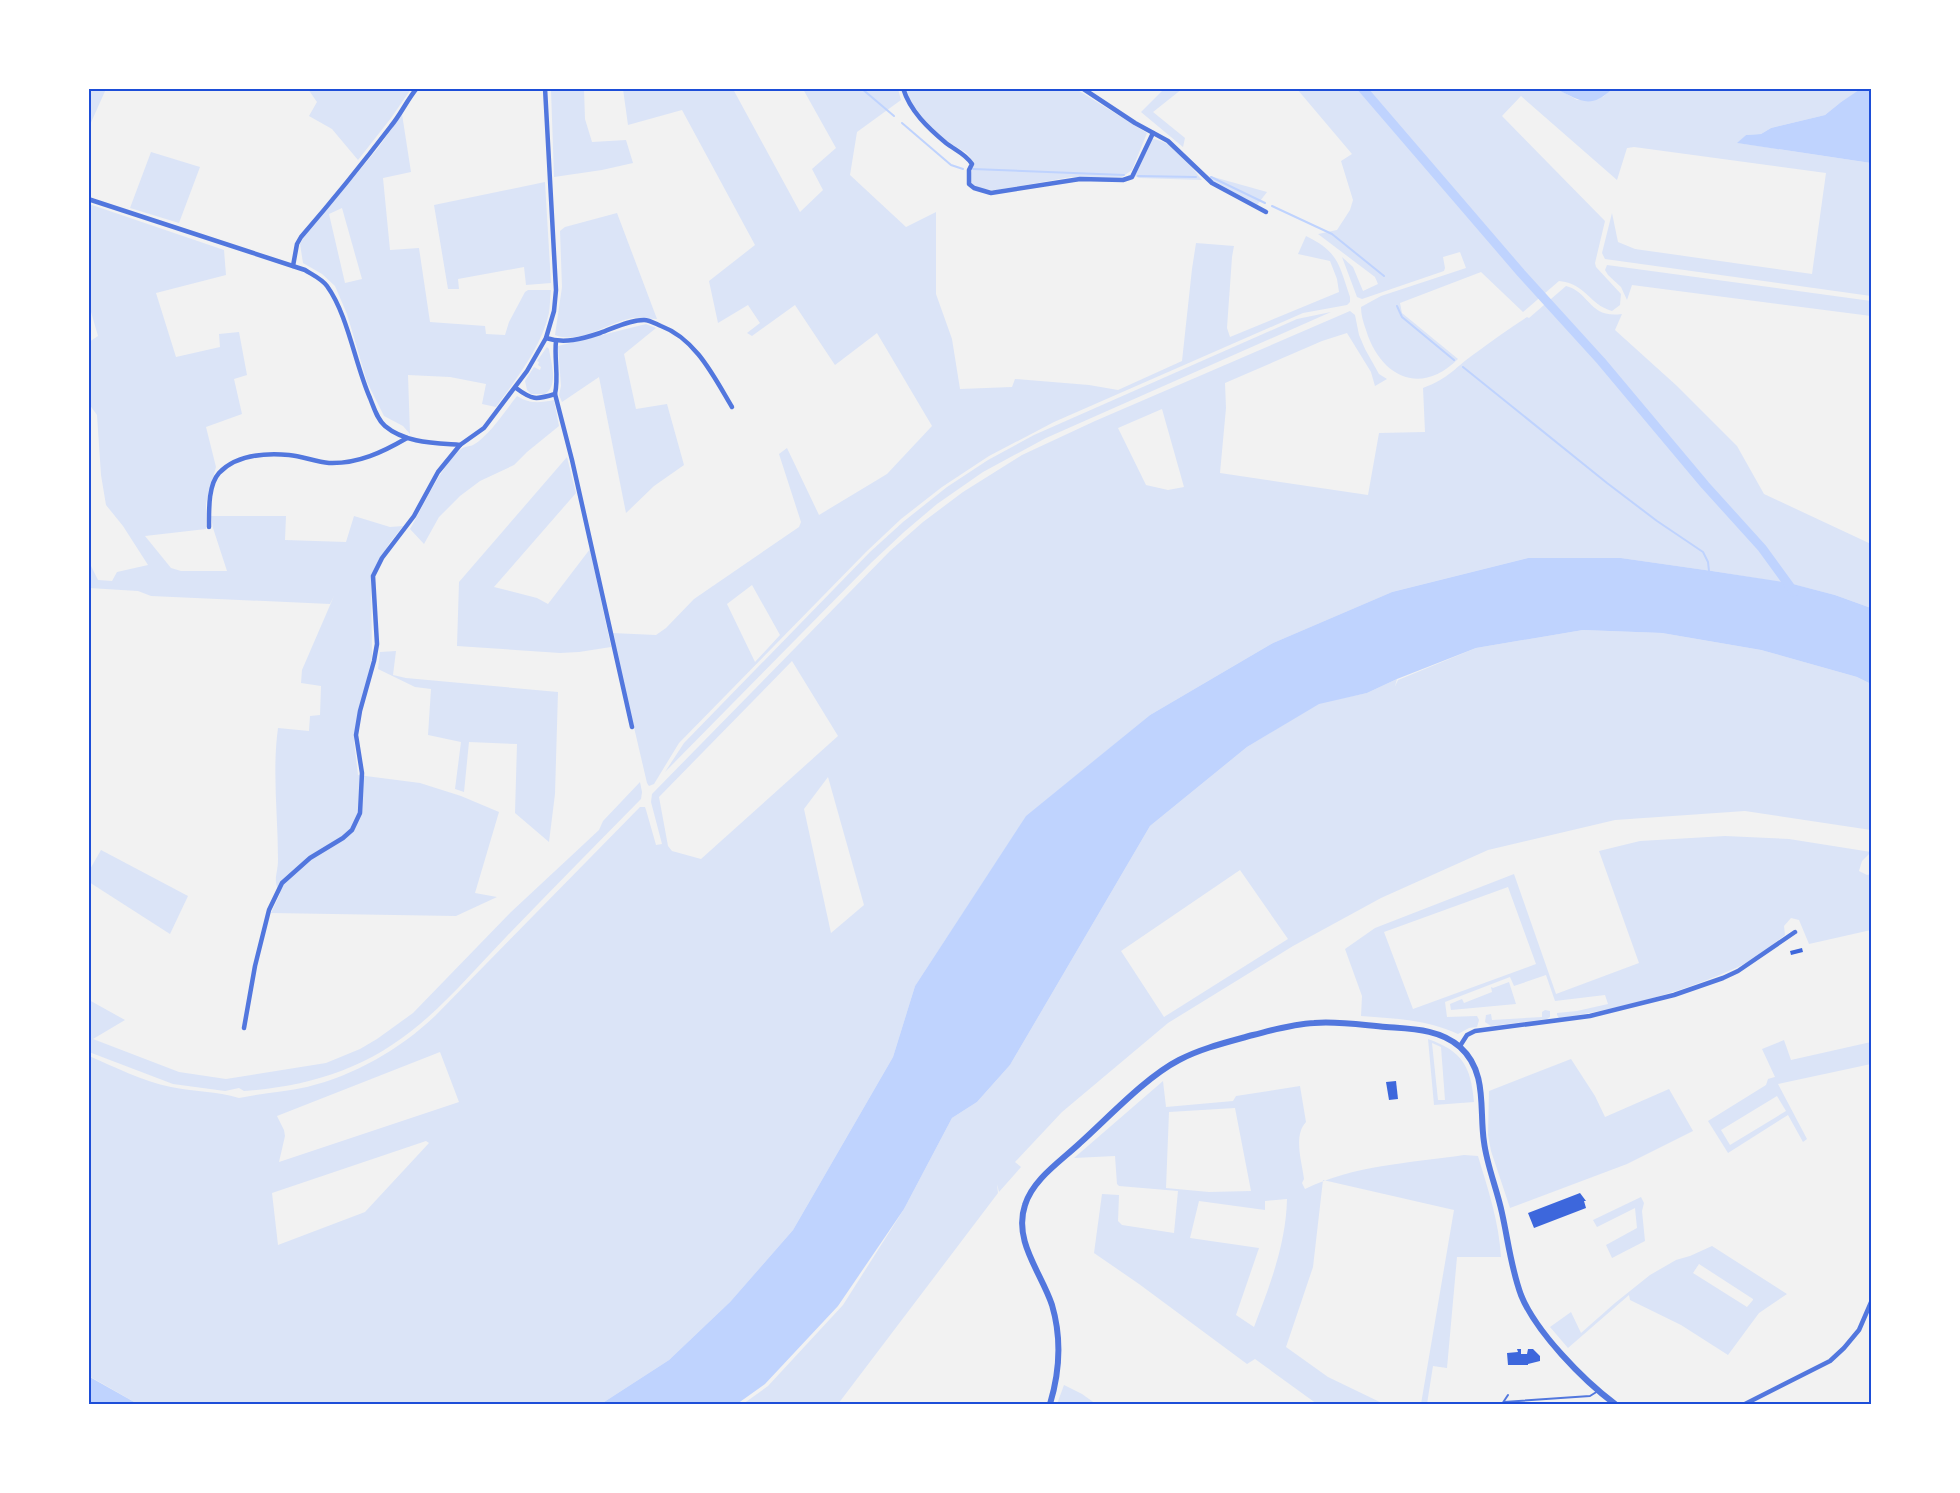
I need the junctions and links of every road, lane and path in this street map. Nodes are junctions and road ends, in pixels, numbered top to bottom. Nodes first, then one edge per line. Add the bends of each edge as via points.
1 (417, 88) edge
2 (545, 88) edge
3 (903, 88) edge
4 (1082, 88) edge
5 (1153, 133) junction
6 (88, 199) edge
7 (1266, 212) dead end
8 (292, 266) junction
9 (546, 338) junction
10 (556, 341) junction
11 (516, 388) junction
12 (555, 394) junction
13 (732, 407) dead end
14 (407, 438) junction
15 (460, 445) junction
16 (209, 527) dead end
17 (632, 727) dead end
18 (1795, 932) dead end
19 (244, 1028) dead end
20 (1460, 1046) junction
21 (1872, 1300) edge
22 (1598, 1390) junction
23 (1508, 1395) dead end
24 (1503, 1403) edge
25 (1050, 1404) edge
26 (1359, 1404) edge
27 (1366, 1404) edge
28 (1615, 1404) edge
29 (1744, 1404) edge

1 - 8 street via 348,182 301,237
2 - 9 street via 556,290 555,311
3 - 5 street via 917,115 969,159 969,184 991,193 1080,179 1124,180 1132,177
4 - 5 street
5 - 7 street via 1168,141 1212,183
6 - 8 street
8 - 14 street via 326,284 342,315 379,419
9 - 10 street
9 - 11 street
10 - 12 street
10 - 13 street via 647,320 672,330 694,349
11 - 12 street via 538,399
11 - 15 street via 484,428
12 - 17 street
14 - 15 street
14 - 16 street via 358,460 328,463 272,454 240,460 218,474 210,500
15 - 19 street via 438,472 373,576 376,644 356,735 362,773 360,813 352,830 310,858 282,883 269,910
18 - 20 street via 1738,971 1683,992 1590,1016 1475,1031
20 - 22 street via 1473,1062 1479,1078 1485,1149 1520,1293 1539,1327
20 - 25 street via 1427,1031 1305,1023 1200,1051 1151,1079 1049,1171 1025,1205 1023,1236 1052,1305 1058,1333 1058,1367
21 - 29 street via 1859,1329 1830,1361
22 - 24 lane via 1590,1396
22 - 28 street
23 - 24 lane
26 - 27 path

